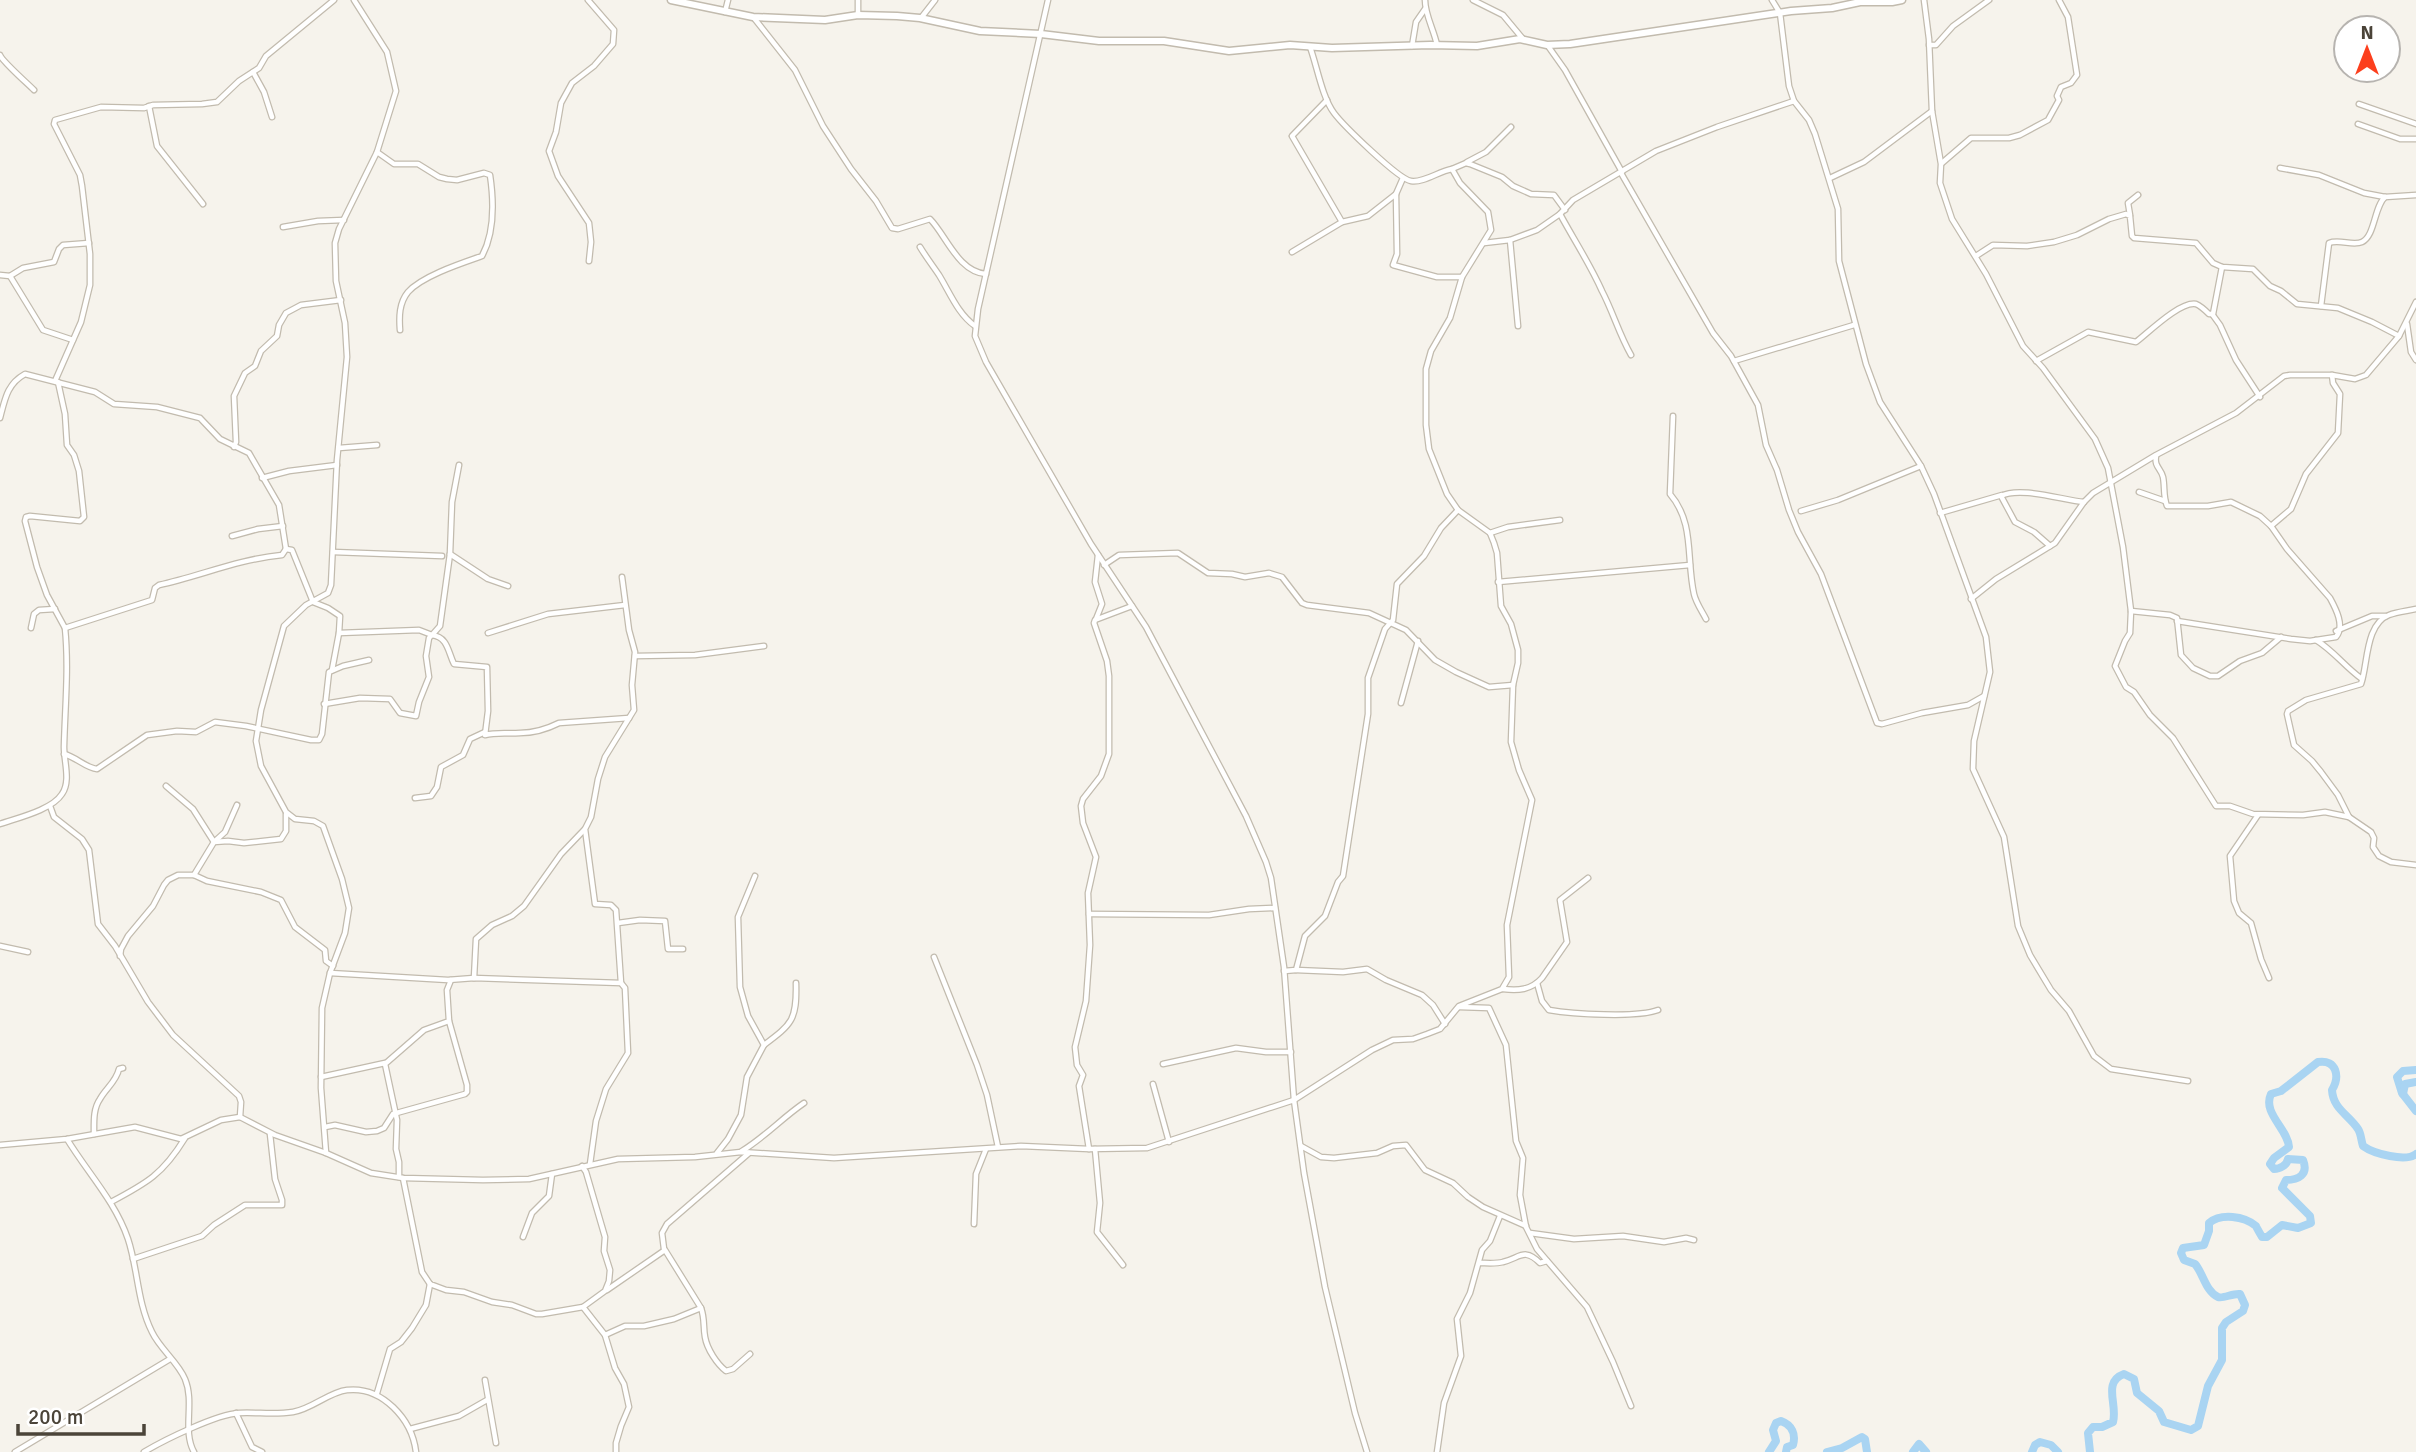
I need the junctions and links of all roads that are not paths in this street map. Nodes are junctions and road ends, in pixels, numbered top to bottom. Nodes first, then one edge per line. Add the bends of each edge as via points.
1 (334, 0) edge
2 (354, 0) edge
3 (588, 0) edge
4 (671, 0) edge
5 (728, 0) edge
6 (858, 0) edge
7 (935, 0) edge
8 (1048, 0) edge
9 (1424, 0) edge
10 (1474, 0) edge
11 (1772, 0) edge
12 (1902, 0) edge
13 (1924, 0) edge
14 (1989, 0) edge
15 (2059, 0) edge
16 (1850, 2) edge
17 (1425, 9) junction
18 (725, 12) junction
19 (1780, 13) junction
20 (858, 15) junction
21 (753, 17) junction
22 (920, 18) junction
23 (1041, 34) junction
24 (1523, 39) junction
25 (1437, 45) junction
26 (1547, 45) junction
27 (1929, 45) junction
28 (1310, 46) junction
29 (1412, 46) junction
30 (0, 55) edge
31 (253, 72) junction
32 (34, 90) dead end
33 (1327, 100) junction
34 (1794, 101) junction
35 (2359, 104) dead end
36 (149, 106) junction
37 (1932, 111) junction
38 (272, 117) dead end
39 (2358, 124) dead end
40 (2416, 124) edge
41 (1511, 127) dead end
42 (2416, 139) edge
43 (377, 152) junction
44 (1466, 163) junction
45 (1941, 164) junction
46 (2280, 168) dead end
47 (1452, 169) junction
48 (1622, 172) junction
49 (1403, 178) junction
50 (1830, 178) junction
51 (1396, 193) junction
52 (2138, 195) dead end
53 (2416, 195) edge
54 (2385, 197) junction
55 (203, 204) dead end
56 (1562, 212) junction
57 (2130, 216) junction
58 (344, 220) junction
59 (1342, 222) junction
60 (283, 227) dead end
61 (1510, 240) junction
62 (89, 243) junction
63 (1485, 243) junction
64 (920, 247) dead end
65 (1292, 252) dead end
66 (1976, 256) junction
67 (589, 261) dead end
68 (2222, 267) junction
69 (986, 274) junction
70 (0, 275) edge
71 (10, 276) junction
72 (1462, 278) junction
73 (341, 300) junction
74 (2416, 302) edge
75 (2320, 306) junction
76 (2212, 314) junction
77 (2407, 322) junction
78 (975, 326) junction
79 (1518, 326) dead end
80 (1854, 326) junction
81 (400, 330) dead end
82 (2399, 336) junction
83 (73, 340) junction
84 (1631, 355) dead end
85 (2416, 360) edge
86 (1734, 361) junction
87 (2036, 361) junction
88 (2332, 375) junction
89 (57, 381) junction
90 (2260, 397) junction
91 (1672, 416) dead end
92 (0, 418) edge
93 (377, 445) dead end
94 (234, 447) junction
95 (339, 447) junction
96 (2156, 455) junction
97 (337, 465) junction
98 (459, 465) dead end
99 (1921, 466) junction
100 (262, 478) junction
101 (2112, 482) junction
102 (2139, 492) dead end
103 (2003, 495) junction
104 (2084, 502) junction
105 (2165, 502) junction
106 (1458, 510) junction
107 (1801, 511) dead end
108 (1940, 513) junction
109 (1560, 520) dead end
110 (283, 526) junction
111 (2271, 526) junction
112 (1490, 533) junction
113 (232, 536) dead end
114 (2050, 547) junction
115 (286, 549) junction
116 (333, 552) junction
117 (450, 554) junction
118 (1098, 555) junction
119 (442, 556) dead end
120 (1104, 565) junction
121 (1690, 565) junction
122 (622, 577) dead end
123 (1499, 582) junction
124 (508, 586) dead end
125 (1971, 599) junction
126 (313, 602) junction
127 (625, 606) junction
128 (1132, 606) junction
129 (2416, 608) edge
130 (55, 609) junction
131 (2131, 611) junction
132 (2386, 616) junction
133 (1706, 619) dead end
134 (1095, 620) junction
135 (2177, 621) junction
136 (1391, 623) junction
137 (31, 628) dead end
138 (65, 628) junction
139 (2338, 630) junction
140 (339, 633) junction
141 (488, 633) dead end
142 (432, 635) junction
143 (2281, 637) junction
144 (2315, 639) junction
145 (1418, 641) junction
146 (764, 646) dead end
147 (635, 656) junction
148 (369, 660) dead end
149 (332, 670) junction
150 (2363, 680) junction
151 (1513, 685) junction
152 (1986, 695) junction
153 (324, 704) junction
154 (1401, 704) dead end
155 (630, 718) junction
156 (256, 729) junction
157 (485, 732) junction
158 (64, 754) junction
159 (166, 786) dead end
160 (415, 798) dead end
161 (237, 805) dead end
162 (50, 806) junction
163 (286, 812) junction
164 (2258, 814) junction
165 (2348, 817) junction
166 (0, 824) edge
167 (585, 829) junction
168 (214, 842) junction
169 (2416, 865) edge
170 (194, 875) junction
171 (755, 876) dead end
172 (1588, 878) dead end
173 (1275, 908) junction
174 (1089, 914) junction
175 (618, 923) junction
176 (0, 946) edge
177 (683, 948) dead end
178 (28, 952) dead end
179 (933, 957) dead end
180 (121, 960) junction
181 (333, 966) junction
182 (1296, 970) junction
183 (1284, 971) junction
184 (330, 973) junction
185 (474, 978) junction
186 (2269, 978) dead end
187 (451, 980) junction
188 (621, 983) junction
189 (796, 983) dead end
190 (1537, 983) junction
191 (1502, 989) junction
192 (1458, 1007) junction
193 (1658, 1010) dead end
194 (449, 1021) junction
195 (1445, 1024) junction
196 (764, 1045) junction
197 (1290, 1052) junction
198 (386, 1062) junction
199 (1163, 1064) dead end
200 (123, 1068) dead end
201 (321, 1077) junction
202 (2188, 1081) dead end
203 (1153, 1084) dead end
204 (1294, 1100) junction
205 (804, 1103) dead end
206 (396, 1114) junction
207 (240, 1117) junction
208 (325, 1127) junction
209 (270, 1133) junction
210 (94, 1134) junction
211 (185, 1138) junction
212 (67, 1139) junction
213 (1169, 1142) junction
214 (0, 1145) edge
215 (1301, 1146) junction
216 (998, 1147) junction
217 (986, 1149) junction
218 (1092, 1149) junction
219 (741, 1152) junction
220 (750, 1152) junction
221 (326, 1153) junction
222 (716, 1153) junction
223 (590, 1164) junction
224 (582, 1166) junction
225 (552, 1174) junction
226 (401, 1178) junction
227 (111, 1202) junction
228 (1500, 1216) junction
229 (974, 1224) dead end
230 (1526, 1227) junction
231 (1530, 1233) junction
232 (523, 1237) dead end
233 (1694, 1241) dead end
234 (664, 1249) junction
235 (133, 1259) junction
236 (1547, 1261) junction
237 (1479, 1263) junction
238 (1123, 1265) dead end
239 (430, 1284) junction
240 (605, 1291) junction
241 (583, 1307) junction
242 (701, 1308) junction
243 (605, 1335) junction
244 (750, 1354) dead end
245 (170, 1359) junction
246 (485, 1380) dead end
247 (377, 1393) junction
248 (487, 1400) junction
249 (1631, 1406) dead end
250 (236, 1413) junction
251 (410, 1429) junction
252 (189, 1430) junction
253 (496, 1443) dead end
254 (15, 1452) edge
255 (144, 1452) edge
256 (194, 1452) edge
257 (262, 1452) edge
258 (416, 1452) edge
259 (616, 1452) edge
260 (1367, 1452) edge
261 (1437, 1452) edge

1 - 31 street
2 - 43 street via 387,51 395,84
3 - 67 street via 614,30 613,44 572,83 561,103 549,151 558,176 589,223
4 - 18 street
5 - 18 street
6 - 20 street
7 - 22 street
8 - 23 street
9 - 17 street
10 - 24 street via 1503,15
11 - 19 street
12 - 16 street
13 - 27 street
14 - 27 street via 1936,45
15 - 45 street via 2068,17 2077,75 2061,87 2051,118 2009,138 1971,138
16 - 19 street
17 - 25 street
17 - 29 street via 1416,22
18 - 21 street
19 - 26 street
19 - 34 street
20 - 21 street via 825,20
20 - 22 street
21 - 69 street via 795,71 823,126 892,228 930,219 957,257
22 - 23 street via 969,30
23 - 28 street via 1084,40 1164,41 1229,51
23 - 69 street
24 - 25 street via 1485,46
24 - 26 street
25 - 29 street
26 - 48 street
27 - 37 street
28 - 29 street
28 - 33 street
30 - 32 street
31 - 36 street via 217,102
31 - 38 street
33 - 49 street via 1334,113
33 - 59 street via 1292,136
34 - 48 street via 1670,145
34 - 50 street via 1809,120
35 - 40 street
36 - 55 street via 157,146
36 - 62 street via 95,108 55,120 80,175
37 - 45 street
37 - 50 street via 1864,162
39 - 42 street via 2400,139
41 - 44 street via 1486,152
43 - 58 street
43 - 81 street via 394,164 418,164 439,177 457,180 484,173 491,181 489,243 482,256 408,291 399,314
44 - 47 street
44 - 56 street via 1531,194 1554,195
45 - 66 street via 1941,191 1956,227
46 - 54 street via 2319,175
47 - 49 street via 1417,181
47 - 63 street via 1490,218
48 - 56 street via 1578,197
48 - 86 street via 1713,333
49 - 51 street
50 - 80 street via 1839,218 1839,261
51 - 59 street via 1368,216
51 - 72 street via 1397,254 1393,265 1437,277
52 - 57 street via 2128,203
53 - 54 street
54 - 75 street via 2364,241 2329,243
56 - 61 street via 1536,230
56 - 84 street
57 - 66 street via 2120,214 2054,242 1993,245
57 - 68 street via 2134,238 2196,243
58 - 60 street
58 - 73 street via 334,249
59 - 65 street
61 - 63 street
61 - 79 street
62 - 71 street via 63,245 54,262 23,268
62 - 83 street via 89,291
63 - 72 street
64 - 78 street via 957,307
66 - 87 street via 2016,334
68 - 75 street via 2253,270 2297,304
68 - 76 street
69 - 78 street
70 - 71 street
71 - 83 street via 43,330
72 - 106 street via 1453,312 1426,369 1429,449 1440,482
73 - 94 street via 301,304 282,318 277,336 245,373 234,396
73 - 95 street via 347,357
74 - 77 street
75 - 82 street via 2338,309
76 - 87 street via 2196,304 2186,305 2136,342 2088,332
76 - 90 street
77 - 82 street
77 - 85 street
78 - 118 street via 986,362
80 - 86 street
80 - 99 street via 1880,402
82 - 88 street via 2366,375 2356,379
83 - 89 street
86 - 152 street via 1758,405 1766,445 1789,510 1821,574 1877,723 1968,705
87 - 101 street via 2095,439
88 - 90 street via 2290,375
88 - 111 street via 2340,394 2338,433 2306,474 2291,509
89 - 92 street via 21,376 6,393
89 - 94 street via 94,392 114,404 195,415
89 - 130 street via 67,445 79,469 84,517 80,521 30,516 25,521
90 - 96 street
91 - 121 street via 1670,494 1684,518
93 - 95 street
94 - 100 street via 249,453
95 - 97 street
96 - 101 street
96 - 105 street
97 - 100 street
97 - 116 street
98 - 117 street
99 - 107 street
99 - 108 street
100 - 110 street via 278,504
101 - 104 street
101 - 131 street
102 - 105 street
103 - 104 street via 2028,492
103 - 108 street
103 - 114 street via 2015,522
104 - 114 street
105 - 111 street via 2171,508 2231,502
106 - 112 street
106 - 136 street via 1398,583
108 - 125 street
109 - 112 street
110 - 113 street
110 - 115 street
111 - 139 street via 2330,598 2337,611
112 - 123 street
114 - 125 street
115 - 126 street via 292,550
115 - 138 street via 282,555 241,561 159,584 152,600
116 - 119 street
116 - 126 street via 330,590
117 - 124 street via 488,579
117 - 142 street via 440,626
118 - 120 street
118 - 134 street via 1095,582 1102,604
120 - 128 street
120 - 136 street via 1119,555 1178,553 1208,573 1275,574 1307,605 1357,610
121 - 123 street
121 - 133 street via 1695,597
122 - 127 street
123 - 151 street via 1501,606 1518,650
125 - 152 street via 1989,652
126 - 140 street via 338,613
126 - 156 street via 284,626
127 - 141 street via 548,614
127 - 147 street
128 - 134 street
128 - 173 street via 1246,816 1266,862
129 - 132 street
130 - 137 street via 38,610
130 - 138 street
131 - 135 street via 2170,615
131 - 164 street via 2130,633 2115,666 2124,684 2173,738 2214,804
132 - 139 street via 2372,616
132 - 150 street via 2368,644
134 - 174 street via 1107,661 1109,754 1081,806 1096,857 1088,893
135 - 143 street
135 - 143 street via 2181,655 2210,676 2262,653
136 - 145 street
136 - 182 street via 1368,678 1368,714 1343,876 1325,916 1305,936
138 - 158 street
139 - 144 street via 2336,637
140 - 142 street via 419,630
140 - 149 street
142 - 153 street via 426,656 429,677 416,716 400,713 392,700 374,697
142 - 157 street via 443,639 454,664 487,667
143 - 144 street
144 - 150 street
145 - 151 street via 1435,660 1482,685
145 - 154 street
146 - 147 street via 695,656
147 - 155 street
148 - 149 street
149 - 153 street
150 - 165 street via 2306,701 2287,714 2294,745 2317,767
151 - 191 street via 1511,742 1532,800 1507,925 1509,977
152 - 202 street via 1974,741 1973,769 2004,836 2018,926 2030,955 2101,1064
153 - 156 street via 319,740
155 - 157 street via 559,723 525,733
155 - 167 street via 606,758
156 - 158 street via 215,722 195,732 150,734 97,769
156 - 163 street via 261,766
157 - 160 street via 470,739 463,755 441,767 431,796
158 - 162 street via 66,784
159 - 168 street via 193,809
161 - 168 street via 225,832
162 - 166 street
162 - 180 street via 54,817 89,850 98,924
163 - 168 street via 281,839
163 - 181 street via 323,826 342,879 348,920
164 - 165 street via 2325,812
164 - 186 street via 2230,856 2234,901 2251,923
165 - 169 street via 2371,832 2374,849 2383,859
167 - 175 street via 595,904 614,906
167 - 185 street via 524,906 476,939
168 - 170 street
170 - 180 street via 168,880 128,936
170 - 181 street via 281,900 295,927 325,950 326,961
171 - 196 street via 738,917 740,987 748,1016
172 - 190 street via 1560,900 1567,942
173 - 174 street via 1209,915
173 - 183 street
174 - 218 street via 1086,1001 1076,1047
175 - 177 street via 665,921 668,948
175 - 188 street
176 - 178 street
179 - 216 street via 981,1075
180 - 207 street via 173,1035 239,1096
181 - 184 street
182 - 183 street
182 - 195 street via 1370,970 1422,995
183 - 197 street
184 - 187 street
184 - 201 street via 321,1008
185 - 187 street
185 - 188 street
187 - 194 street via 447,990
188 - 223 street via 628,1053 606,1089
189 - 196 street via 790,1024
190 - 191 street via 1524,990
190 - 193 street via 1549,1010 1629,1014
191 - 192 street
192 - 195 street
192 - 230 street via 1489,1008 1506,1045 1516,1141 1523,1158 1520,1195
194 - 198 street via 424,1030
194 - 206 street via 467,1092
195 - 204 street via 1413,1039 1380,1046
196 - 222 street via 747,1077 741,1115
197 - 199 street via 1236,1048
197 - 204 street
198 - 201 street
198 - 206 street
200 - 210 street via 98,1101
201 - 208 street
203 - 213 street
204 - 213 street
204 - 215 street
205 - 219 street
206 - 208 street via 377,1131
206 - 226 street
207 - 209 street
207 - 211 street via 221,1120
208 - 221 street
209 - 221 street
209 - 235 street via 282,1205 245,1205 202,1237
210 - 211 street via 135,1127
210 - 212 street
211 - 227 street via 158,1175
212 - 214 street
212 - 227 street
213 - 218 street
215 - 228 street via 1321,1157 1334,1158 1406,1145 1425,1170
215 - 260 street via 1325,1287
216 - 217 street
216 - 218 street
217 - 220 street via 834,1158
217 - 229 street via 976,1174
218 - 238 street via 1100,1203 1097,1232
219 - 220 street
219 - 222 street
220 - 234 street via 667,1224 662,1233
221 - 226 street via 370,1173
222 - 223 street
223 - 224 street
224 - 225 street
224 - 240 street via 605,1237 610,1274
225 - 226 street via 510,1180
225 - 232 street via 549,1196 532,1213
226 - 239 street via 422,1272
227 - 235 street
228 - 230 street
228 - 237 street
230 - 231 street
231 - 233 street
231 - 236 street
234 - 240 street
234 - 242 street
235 - 245 street via 147,1322
236 - 237 street via 1540,1263 1523,1254 1503,1262
236 - 249 street via 1587,1307
237 - 261 street via 1457,1319 1461,1356 1444,1403
239 - 241 street via 536,1314
239 - 247 street via 426,1306 401,1342 390,1349
240 - 241 street
241 - 243 street
242 - 243 street
242 - 244 street via 707,1345 723,1369 733,1369
243 - 259 street via 629,1401
245 - 252 street via 187,1382
245 - 254 street
246 - 248 street
247 - 250 street via 348,1390 296,1412
247 - 251 street
248 - 251 street via 459,1416
248 - 253 street
250 - 252 street
250 - 257 street via 252,1447
251 - 258 street
252 - 255 street
252 - 256 street

